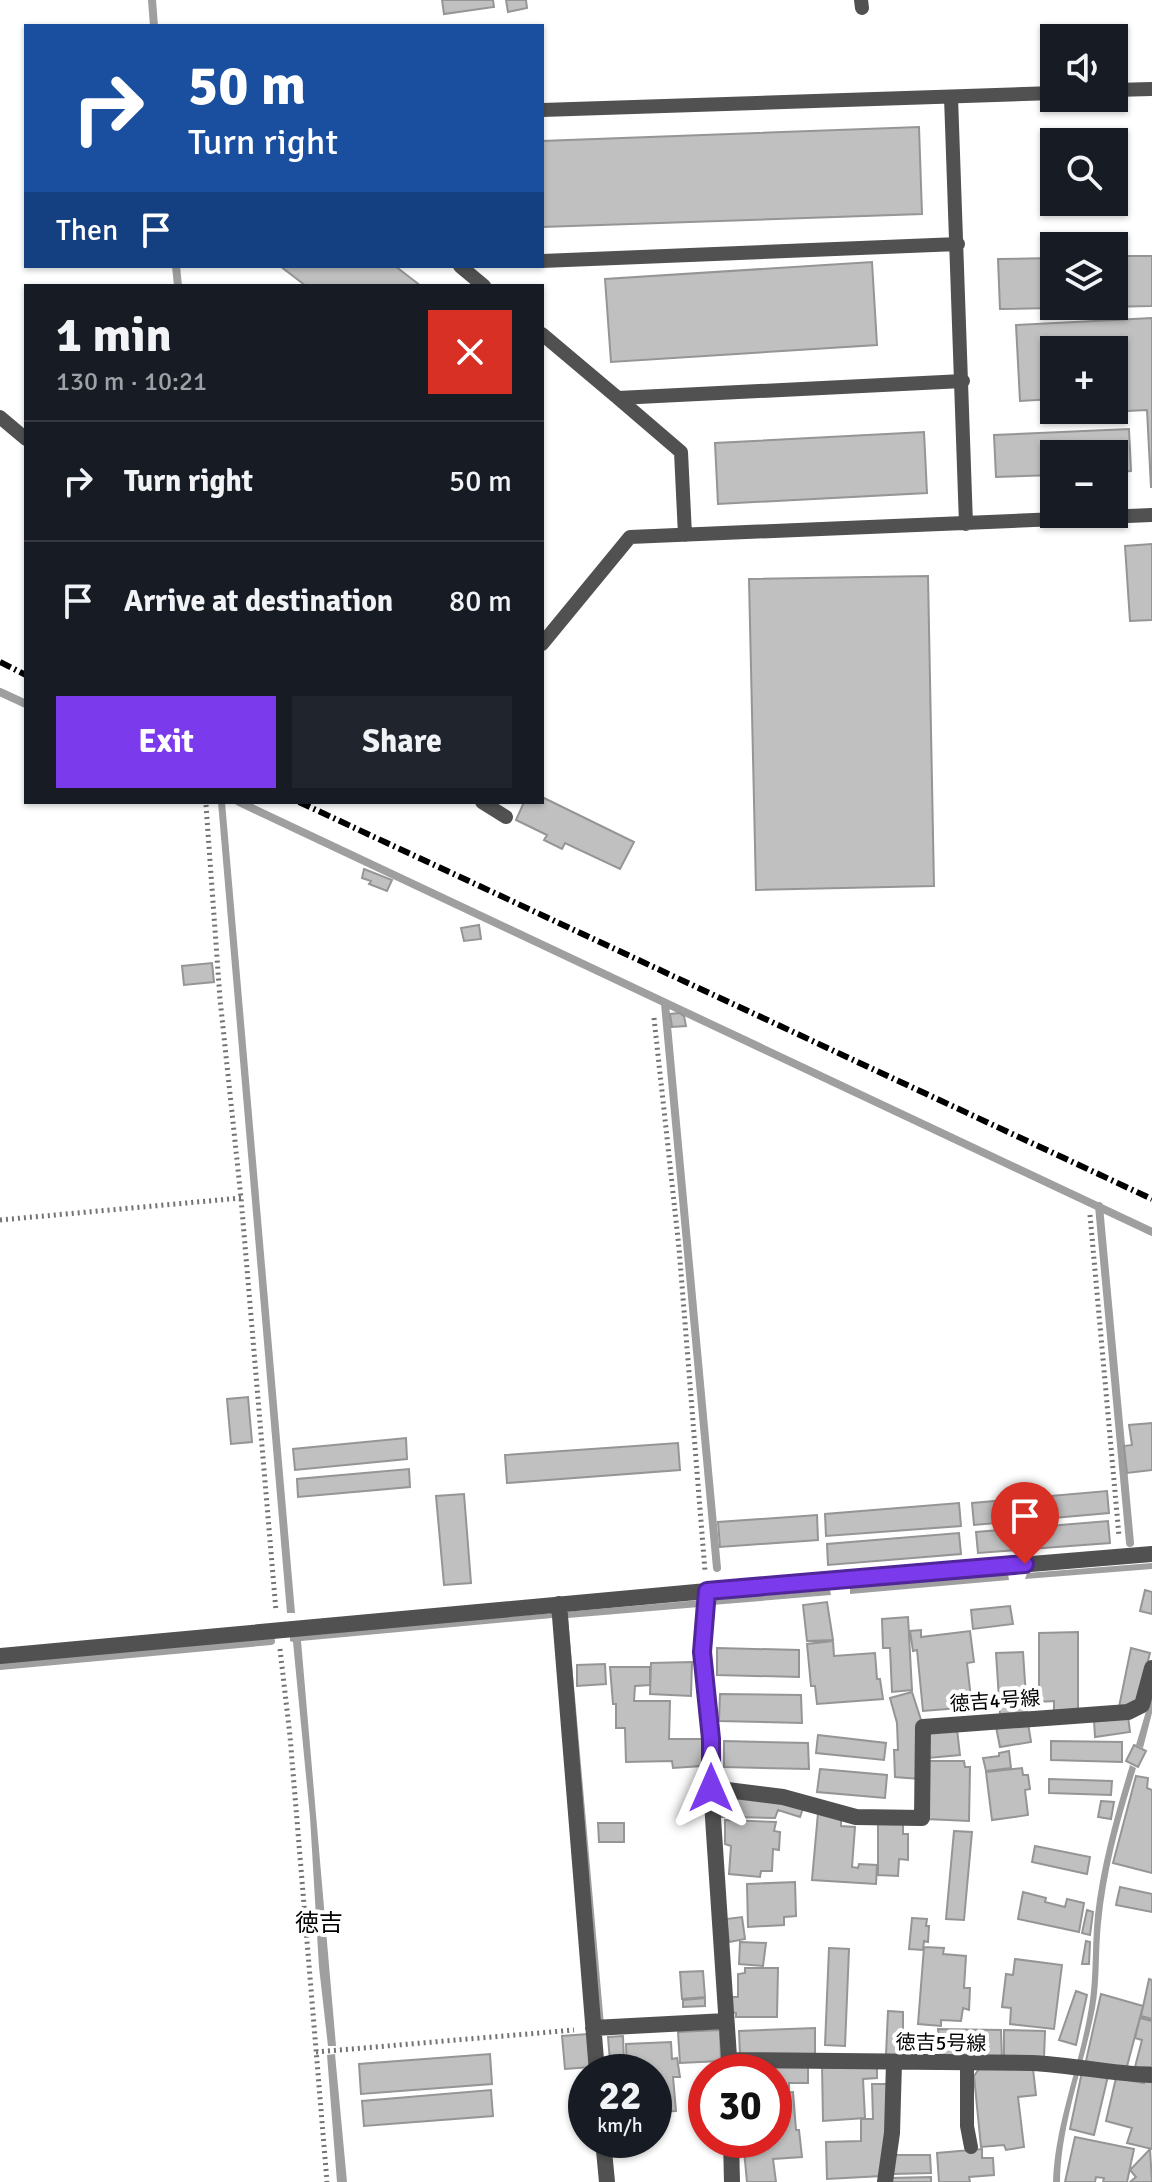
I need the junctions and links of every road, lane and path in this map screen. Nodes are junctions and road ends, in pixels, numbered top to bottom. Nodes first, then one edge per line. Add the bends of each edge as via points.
1 (1152, 89) edge
2 (1128, 90) edge
3 (1040, 94) edge
4 (951, 97) junction
5 (544, 110) edge
6 (958, 244) junction
7 (544, 261) edge
8 (462, 268) edge
9 (482, 284) edge
10 (544, 336) edge
11 (963, 381) junction
12 (618, 398) junction
13 (0, 417) edge
14 (24, 437) edge
15 (1152, 515) edge
16 (966, 524) junction
17 (685, 535) junction
18 (544, 642) edge
19 (485, 804) edge
20 (206, 805) dead end
21 (506, 817) dead end
22 (654, 1018) dead end
23 (241, 1198) junction
24 (1090, 1215) dead end
25 (0, 1220) edge
26 (1152, 1554) edge
27 (1121, 1556) junction
28 (707, 1591) junction
29 (559, 1604) junction
30 (278, 1630) junction
31 (0, 1656) edge
32 (1151, 1673) edge
33 (711, 1788) junction
34 (726, 2021) junction
35 (593, 2028) junction
36 (316, 2052) junction
37 (595, 2054) edge
38 (729, 2054) edge
39 (894, 2062) junction
40 (967, 2063) junction
41 (792, 2064) edge
42 (1152, 2075) edge
43 (971, 2147) dead end
44 (605, 2158) edge
45 (731, 2158) edge
46 (327, 2182) edge
47 (607, 2182) edge
48 (732, 2182) edge
49 (885, 2182) edge

1 - 2 lane
3 - 4 lane
4 - 5 lane
4 - 6 lane
6 - 7 lane
6 - 11 lane
8 - 9 lane
10 - 12 lane
11 - 12 lane
11 - 16 lane
12 - 17 lane via 681,452
13 - 14 lane
15 - 16 lane
16 - 17 lane
17 - 18 lane via 630,537
19 - 21 lane
20 - 23 path
22 - 28 path
23 - 25 path
23 - 30 path
24 - 27 path
26 - 27 street
27 - 28 street
28 - 29 street
28 - 33 street via 702,1652
29 - 30 street
29 - 35 street
30 - 31 street
30 - 36 path
32 - 33 street, 徳吉4号線 via 1142,1705 1128,1712 923,1727 922,1818 856,1817 783,1797
33 - 34 street
34 - 35 street
34 - 38 street
35 - 36 path
35 - 37 street
36 - 46 path
39 - 40 street, 徳吉5号線
39 - 41 street, 徳吉5号線
39 - 49 street
40 - 42 street, 徳吉5号線 via 1069,2065
40 - 43 lane
44 - 47 street
45 - 48 street

